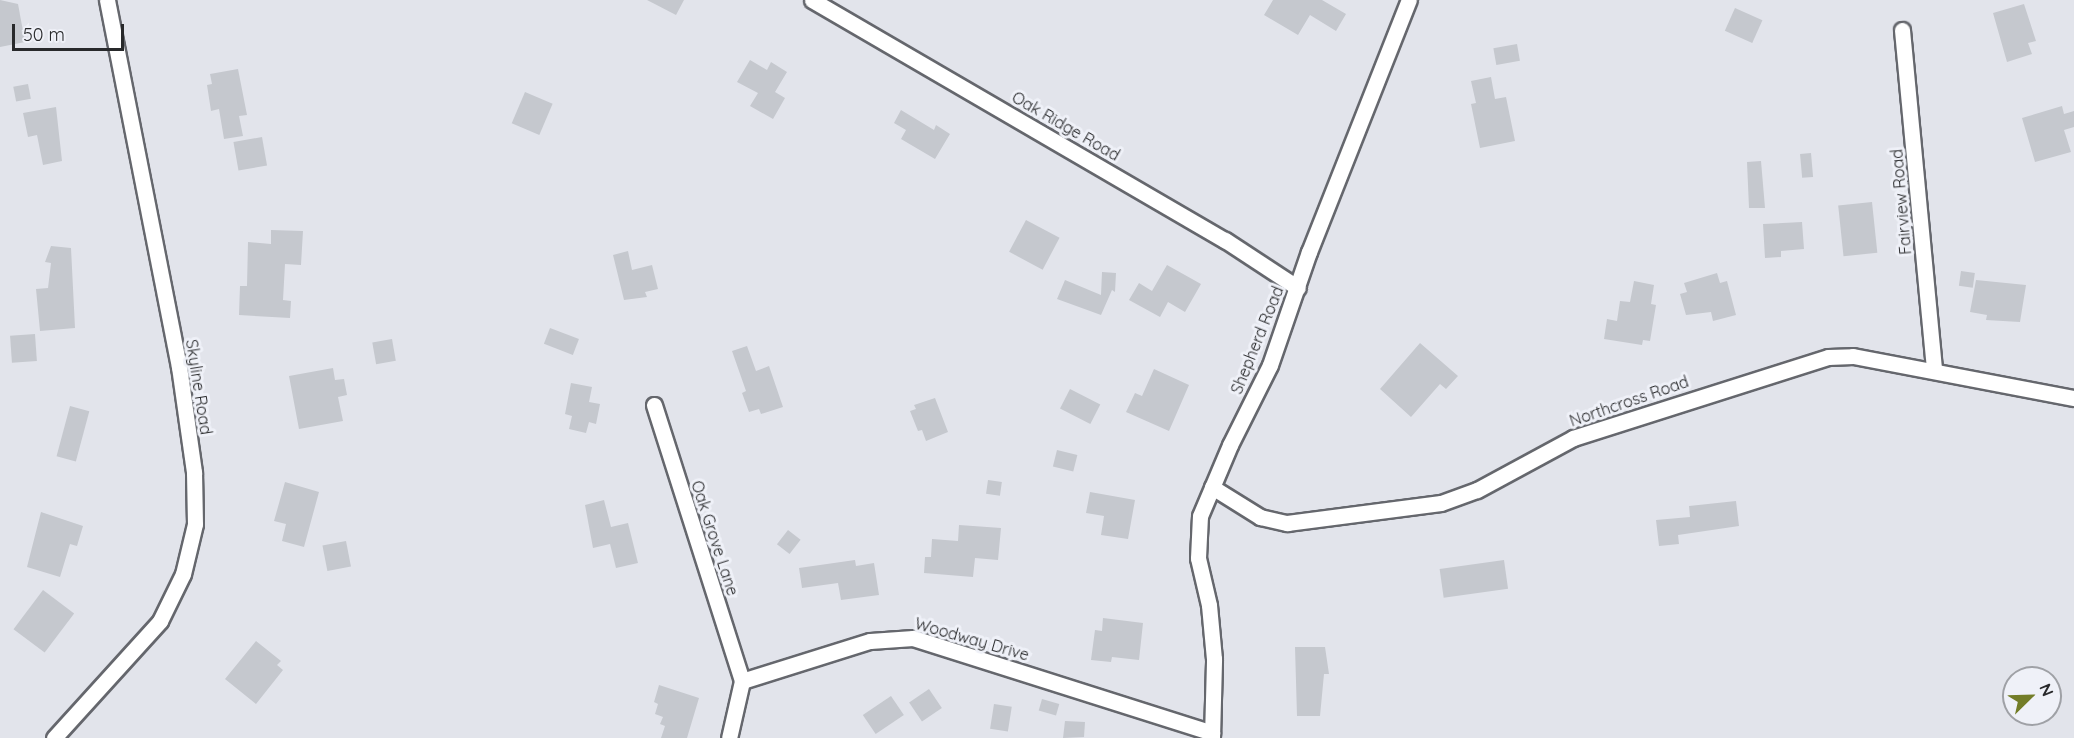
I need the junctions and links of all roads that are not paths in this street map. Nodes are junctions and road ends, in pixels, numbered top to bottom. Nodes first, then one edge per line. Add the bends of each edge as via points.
1 (107, 0) edge
2 (812, 0) edge
3 (1409, 0) edge
4 (1902, 30) dead end
5 (1298, 288) junction
6 (1934, 370) junction
7 (2074, 398) edge
8 (654, 405) dead end
9 (1212, 487) junction
10 (742, 681) junction
11 (1212, 735) edge
12 (54, 738) edge
13 (729, 738) edge

1 - 12 street, Skyline Road via 179,367 194,472 195,524 183,574 160,621
2 - 5 street, Oak Ridge Road via 1225,240
3 - 5 street, Shepherd Road
4 - 6 street, Fairview Road
5 - 9 street, Shepherd Road via 1270,365
6 - 7 street, Northcross Road
6 - 9 street, Northcross Road via 1853,356 1803,362 1583,435 1466,495 1416,508 1287,523 1260,516
8 - 10 street, Oak Grove Lane
9 - 11 street, Shepherd Road via 1197,537 1213,632
10 - 11 street, Woodway Drive via 870,641 913,638
10 - 13 street

